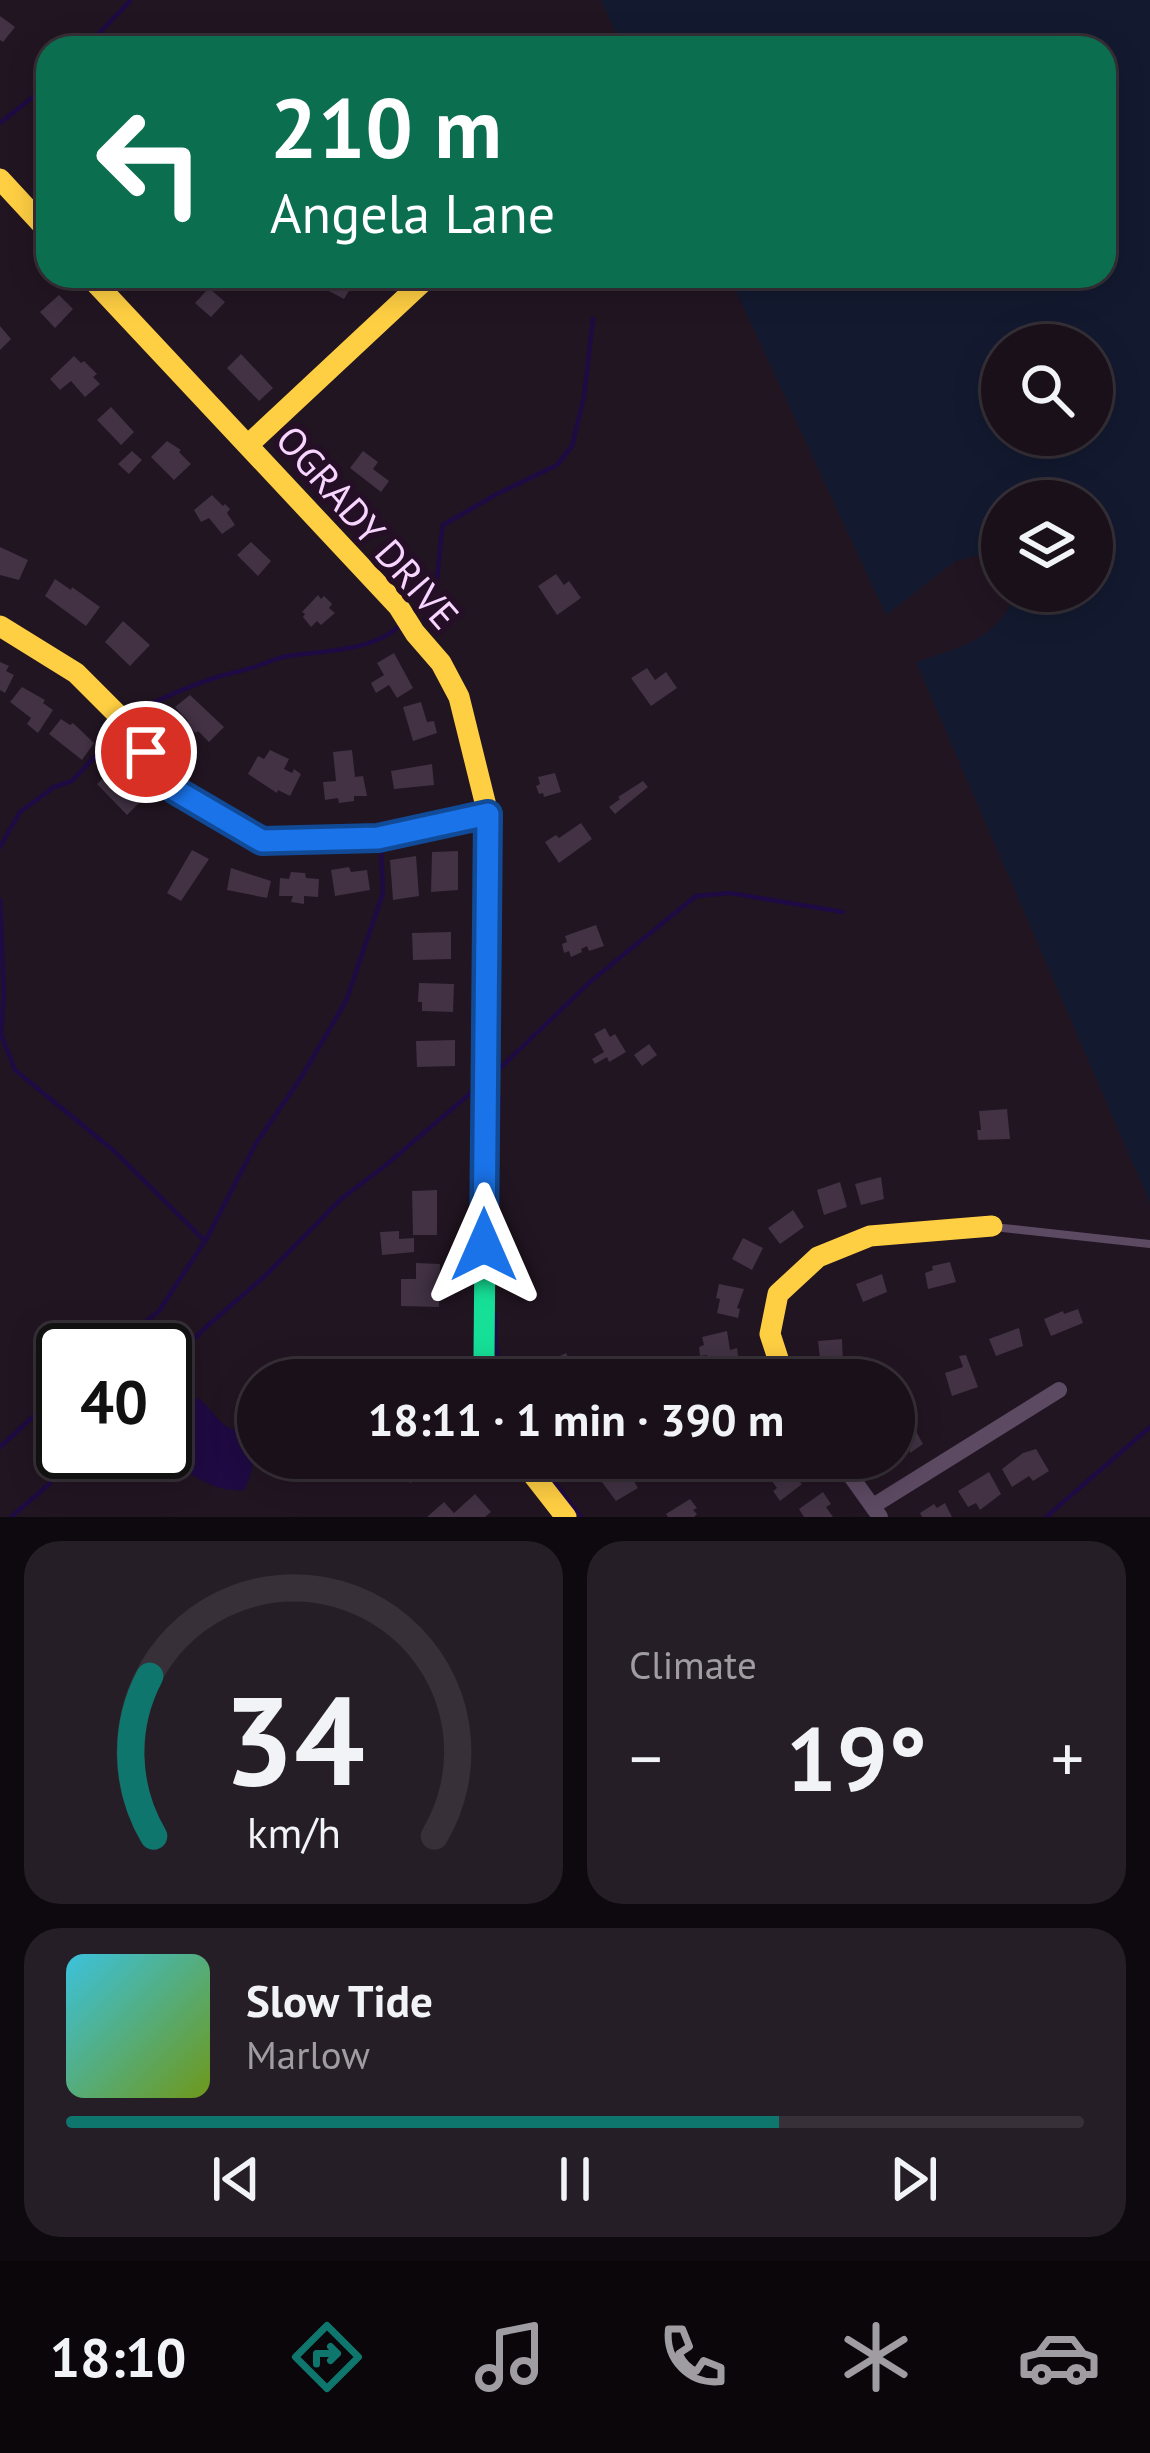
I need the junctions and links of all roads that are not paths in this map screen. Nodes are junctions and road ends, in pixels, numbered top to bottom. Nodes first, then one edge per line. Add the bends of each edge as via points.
1 (0, 179) edge
2 (36, 218) edge
3 (100, 288) edge
4 (416, 288) edge
5 (248, 445) junction
6 (0, 626) edge
7 (488, 814) junction
8 (992, 1226) joint
9 (1150, 1244) edge
10 (484, 1359) edge
11 (778, 1359) edge
12 (1059, 1390) dead end
13 (536, 1479) edge
14 (853, 1479) edge
15 (876, 1512) edge
16 (566, 1517) edge

1 - 2 street
3 - 5 street, OGRADY DRIVE
4 - 5 street
5 - 7 street, OGRADY DRIVE via 398,605 441,663 466,718
6 - 7 street via 76,673 175,790 262,841 378,838
7 - 10 street, OGRADY DRIVE
8 - 9 lane
8 - 11 street via 869,1236 818,1256 778,1294 770,1334
12 - 15 street
13 - 16 street
14 - 15 street

